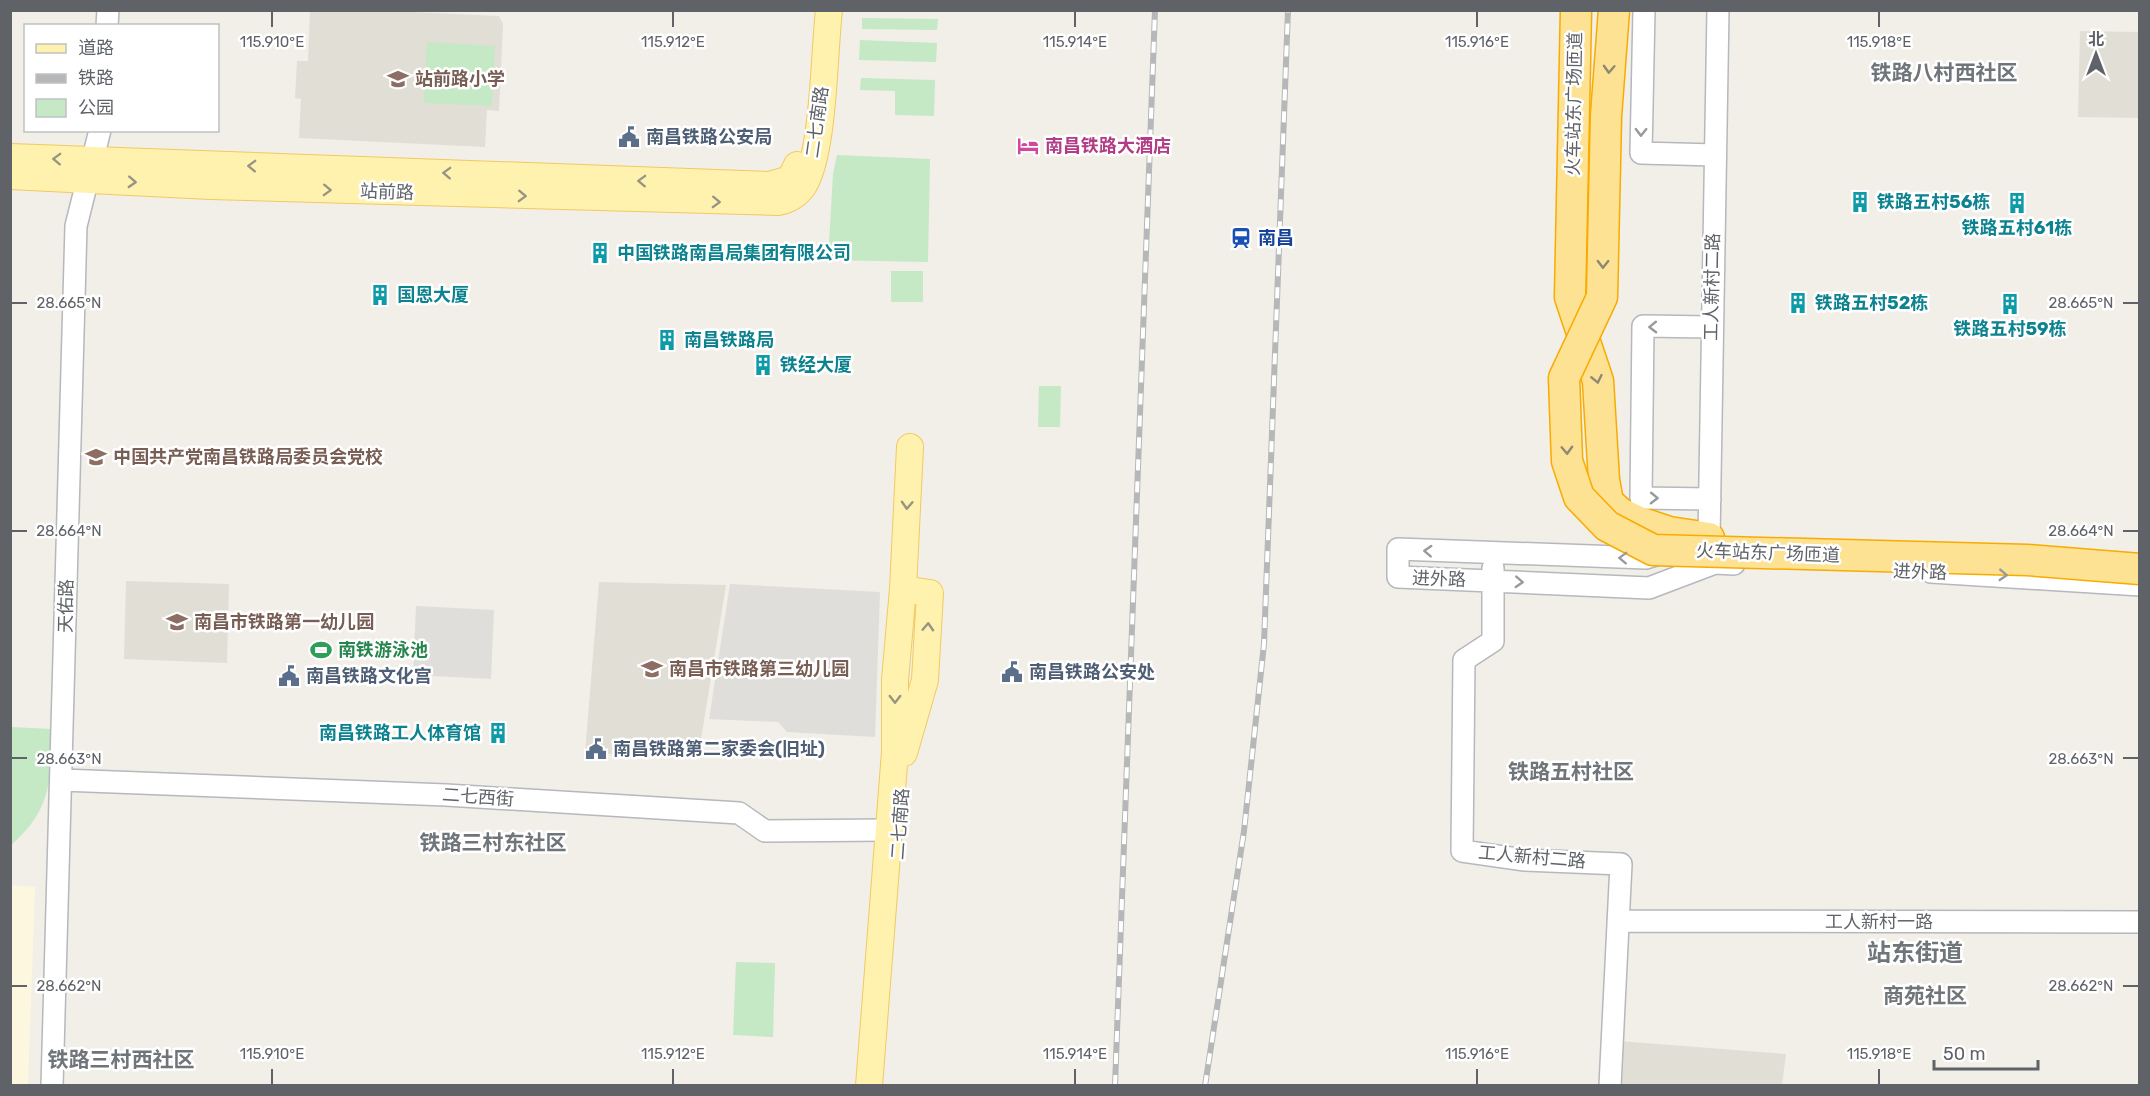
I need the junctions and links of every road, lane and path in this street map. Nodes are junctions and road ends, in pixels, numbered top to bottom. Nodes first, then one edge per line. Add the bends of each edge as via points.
1 (816, 10) edge
2 (829, 10) edge
3 (1576, 10) edge
4 (1614, 10) edge
5 (1644, 10) edge
6 (1718, 10) edge
7 (100, 132) edge
8 (1715, 155) junction
9 (10, 157) edge
10 (91, 170) junction
11 (10, 176) edge
12 (763, 195) junction
13 (1711, 327) junction
14 (1584, 339) junction
15 (910, 447) dead end
16 (1710, 499) junction
17 (1712, 551) junction
18 (1493, 554) junction
19 (2139, 556) edge
20 (2139, 569) edge
21 (1493, 581) junction
22 (2139, 585) edge
23 (903, 589) junction
24 (62, 780) junction
25 (889, 830) junction
26 (1618, 921) junction
27 (2139, 922) edge
28 (52, 1086) edge
29 (869, 1086) edge
30 (883, 1086) edge
31 (1610, 1086) edge

1 - 12 main road, 二七南路 via 813,66 796,168 784,182
2 - 12 main road, 二七南路 via 809,173 800,190 789,199
3 - 14 highway, 火车站东广场匝道 via 1569,297
4 -> 14 highway, 火车站东广场匝道, bridge via 1606,116 1602,297
5 -> 8 street via 1641,153
6 - 8 street, 工人新村二路
7 - 10 street, 天佑路
8 - 13 street, 工人新村二路
10 -> 9 main road, 站前路
10 - 11 main road, 站前路
10 - 12 main road, 站前路
10 - 24 street, 天佑路 via 76,226
13 - 16 street, 工人新村二路
13 -> 16 street via 1643,326 1641,498
14 -> 17 highway, 火车站东广场匝道 via 1598,381 1608,502 1639,522
14 -> 20 highway, 火车站东广场匝道, bridge via 1564,378 1568,461 1573,479 1579,497 1607,526 1653,550 2027,560
15 -> 23 main road, 二七南路
16 - 17 street, 工人新村二路
17 -> 18 street, 进外路 via 1646,558
17 - 19 street, 进外路 via 2006,548
21 -> 17 street, 进外路 via 1649,588
17 -> 22 street, 进外路
18 - 21 street, 工人新村二路
18 -> 21 street, 进外路 via 1398,549 1398,577
21 - 26 street, 工人新村二路 via 1493,641 1464,660 1462,851 1525,860 1621,864
23 -> 25 main road, 二七南路
30 -> 23 main road, 二七南路 via 905,746 925,680 930,592
24 - 25 street, 二七西街 via 446,795 739,813 765,831
24 - 28 street, 天佑路
25 - 29 main road, 二七南路
26 - 27 street, 工人新村一路
26 - 31 street, 工人新村二路

